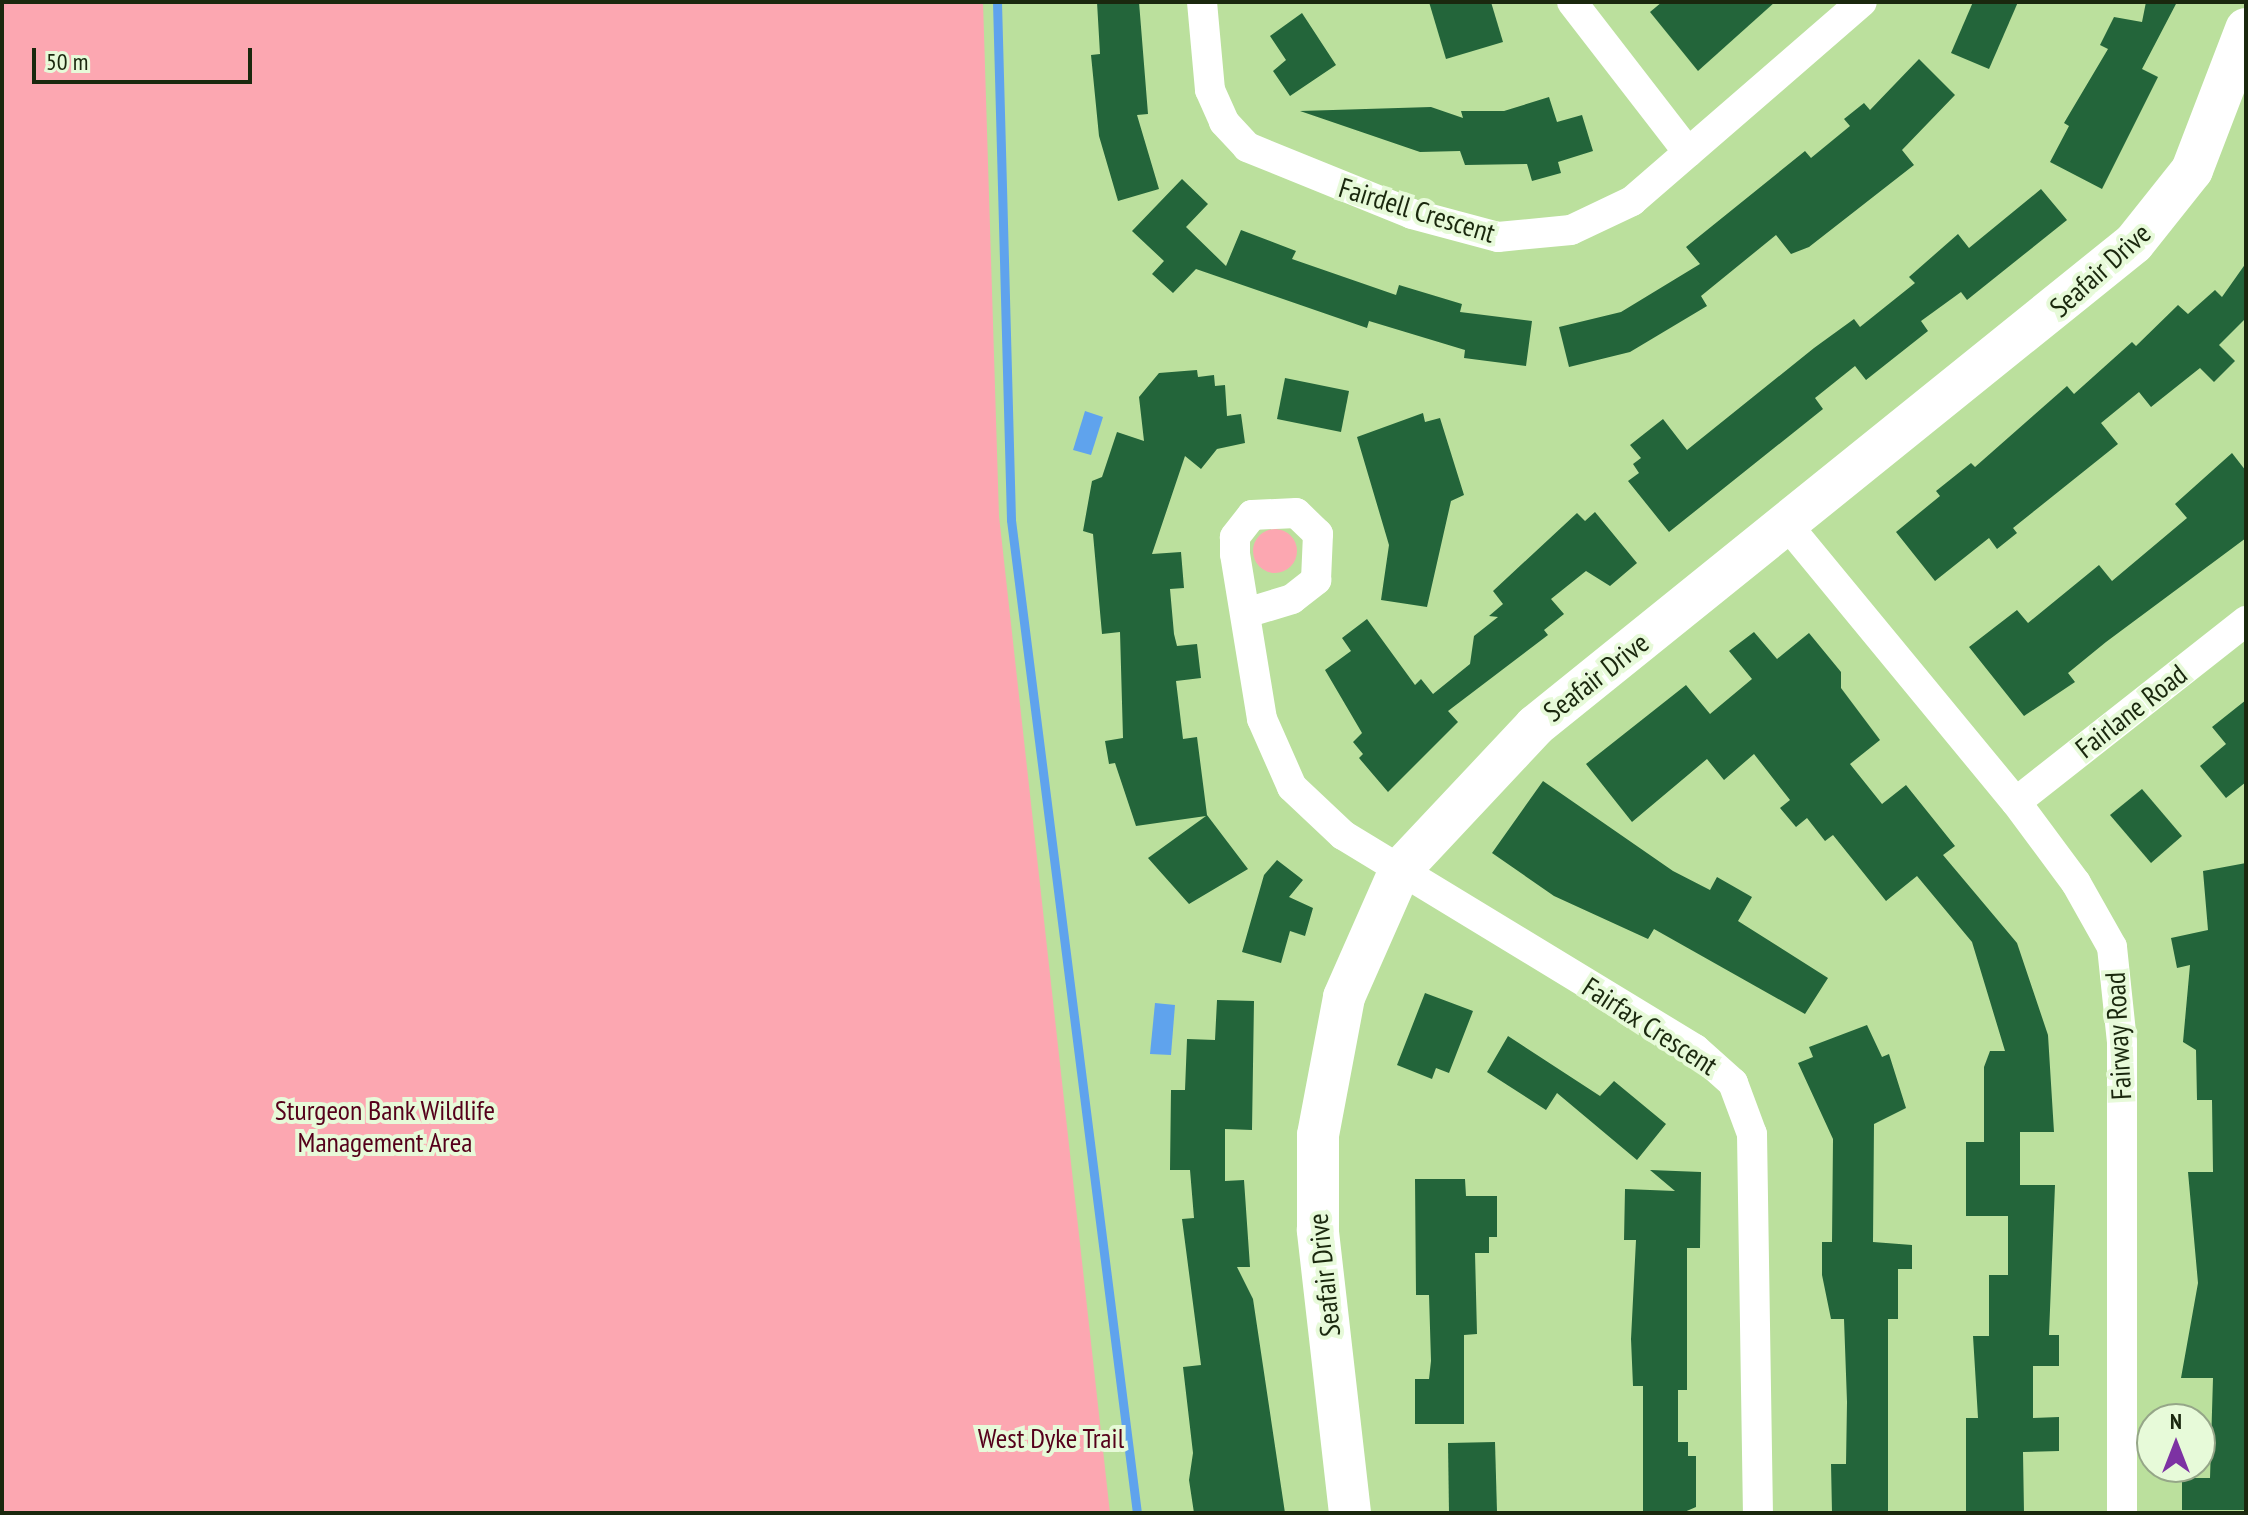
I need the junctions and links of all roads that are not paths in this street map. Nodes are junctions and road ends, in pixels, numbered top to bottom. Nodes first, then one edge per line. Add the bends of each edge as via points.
1 (1202, 2) edge
2 (1572, 2) edge
3 (1862, 2) edge
4 (2246, 29) edge
5 (1688, 152) junction
6 (1789, 527) junction
7 (1246, 613) dead end
8 (2246, 621) edge
9 (2016, 802) junction
10 (1400, 870) junction
11 (1350, 1513) edge
12 (1758, 1513) edge
13 (2122, 1513) edge

1 - 5 street, Fairdell Crescent via 1210,90 1224,122 1247,147 1412,214 1498,237 1571,230 1632,201
2 - 5 street
3 - 5 street, Fairdell Crescent
4 - 6 street, Seafair Drive via 2230,85 2192,170 2134,243
6 - 9 street, Fairway Road
6 - 10 street, Seafair Drive via 1524,736
7 - 10 street, Fairfax Crescent via 1262,719 1286,777 1343,835
8 - 9 street, Fairlane Road
9 - 13 street, Fairway Road via 2098,916 2117,973
10 - 11 street, Seafair Drive via 1344,997 1318,1135 1318,1230
10 - 12 street, Fairfax Crescent via 1695,1049 1733,1083 1752,1134

